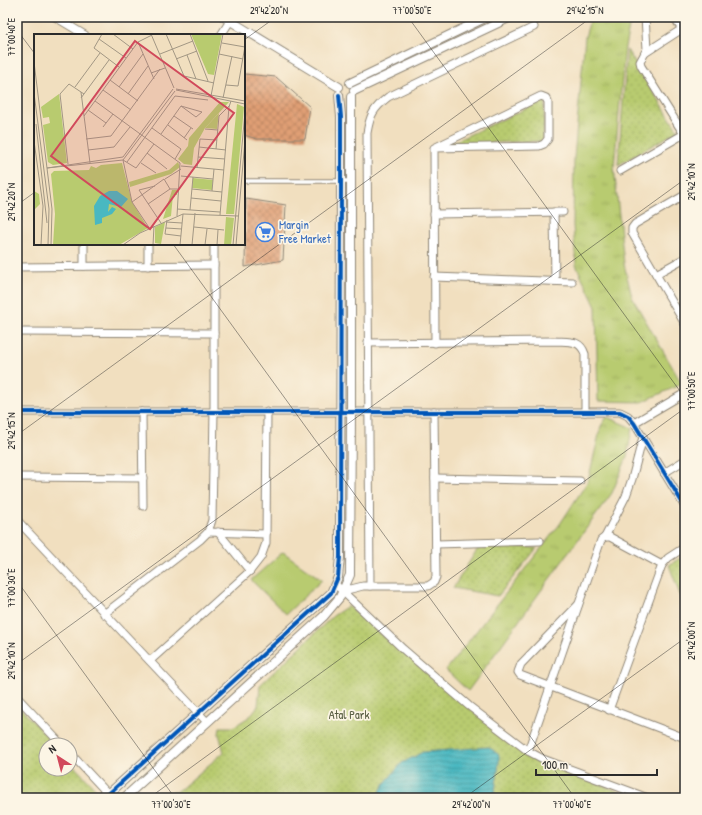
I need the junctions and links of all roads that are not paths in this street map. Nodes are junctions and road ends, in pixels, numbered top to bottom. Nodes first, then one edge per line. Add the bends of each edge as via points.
1 (55, 17) edge
2 (487, 17) edge
3 (511, 17) edge
4 (645, 17) edge
5 (674, 17) edge
6 (227, 19) edge
7 (534, 27) dead end
8 (683, 32) edge
9 (82, 34) edge
10 (221, 34) edge
11 (646, 53) junction
12 (352, 90) junction
13 (339, 91) junction
14 (684, 135) edge
15 (434, 148) junction
16 (620, 170) dead end
17 (341, 180) junction
18 (245, 181) edge
19 (351, 181) junction
20 (685, 196) edge
21 (554, 212) junction
22 (563, 212) dead end
23 (434, 214) junction
24 (84, 245) edge
25 (148, 245) edge
26 (214, 245) edge
27 (685, 258) edge
28 (214, 265) junction
29 (84, 266) junction
30 (148, 266) junction
31 (17, 267) edge
32 (656, 274) junction
33 (434, 277) junction
34 (555, 281) junction
35 (572, 282) dead end
36 (685, 322) edge
37 (17, 332) edge
38 (214, 333) junction
39 (435, 343) junction
40 (341, 344) junction
41 (351, 344) junction
42 (368, 344) junction
43 (685, 393) edge
44 (267, 411) junction
45 (17, 412) edge
46 (142, 412) junction
47 (214, 412) junction
48 (340, 412) junction
49 (351, 412) junction
50 (368, 412) junction
51 (434, 412) junction
52 (585, 412) junction
53 (634, 423) junction
54 (643, 437) junction
55 (685, 460) edge
56 (664, 472) junction
57 (17, 477) edge
58 (143, 478) junction
59 (435, 478) junction
60 (580, 481) dead end
61 (143, 506) dead end
62 (685, 507) edge
63 (17, 520) edge
64 (208, 532) junction
65 (218, 532) junction
66 (266, 534) junction
67 (605, 536) junction
68 (540, 541) dead end
69 (436, 544) junction
70 (685, 547) edge
71 (662, 565) junction
72 (250, 571) junction
73 (335, 584) junction
74 (370, 586) junction
75 (343, 591) junction
76 (580, 603) junction
77 (104, 614) junction
78 (150, 661) junction
79 (550, 687) junction
80 (17, 697) edge
81 (609, 710) junction
82 (198, 713) junction
83 (207, 722) junction
84 (54, 737) edge
85 (685, 738) edge
86 (528, 751) junction
87 (78, 762) edge
88 (108, 797) edge
89 (124, 798) edge
90 (648, 798) edge

1 - 9 street
2 - 12 street
3 - 12 street
4 - 11 street
5 - 8 street
6 - 10 street
6 - 13 street
7 - 42 street via 388,97 376,106 369,118
8 - 11 street
11 - 14 street via 640,62 641,66
12 - 13 street via 345,98
12 - 13 street via 344,82
12 - 19 street
13 - 17 street
14 - 16 street
15 - 15 street via 540,146 548,139 548,102 541,96
15 - 23 street
17 - 18 lane
17 - 19 lane
17 - 40 street
19 - 41 street
20 - 32 street via 632,228 632,233
21 - 22 street
21 - 23 street
21 - 34 street
23 - 33 street
24 - 29 street
25 - 30 street
26 - 28 street
27 - 32 street
28 - 30 street
28 - 38 street
29 - 30 street
29 - 31 street
32 - 36 street
33 - 34 street
33 - 39 street
34 - 35 street
37 - 38 street
38 - 47 street
39 - 42 street
39 - 52 street via 578,343 586,354
40 - 41 street
40 - 48 street
41 - 49 street
42 - 50 street
43 - 53 street
44 - 47 street
44 - 48 street
44 - 66 street
45 - 46 street
46 - 47 street
46 - 58 street
47 - 64 street via 212,520
48 - 49 street
48 - 73 street via 340,557
49 - 50 street
49 - 75 street via 350,575
50 - 51 street
50 - 74 street
51 - 52 street
51 - 59 street
52 - 53 street via 620,412
53 - 54 street
54 - 56 street
54 - 67 street via 632,479
55 - 56 street
56 - 62 street
57 - 58 street
58 - 61 street
59 - 60 street
59 - 69 street
63 - 77 street
64 - 65 street
64 - 77 street
65 - 66 street
65 - 72 street
66 - 72 street via 261,557
67 - 71 street
67 - 76 street via 601,540
68 - 69 street
69 - 74 street via 436,576 434,582 428,586
70 - 71 street
71 - 81 street
72 - 78 street
73 - 75 street
73 - 82 street via 331,593
74 - 75 street
75 - 83 street via 324,616
75 - 86 street via 403,649 469,706
76 - 79 street
76 - 79 street via 519,668 518,672 523,678
77 - 78 street
78 - 82 street
79 - 81 street
79 - 86 street
80 - 84 street
81 - 85 street
82 - 83 street
82 - 88 street
83 - 89 street
86 - 90 street
87 - 88 street

